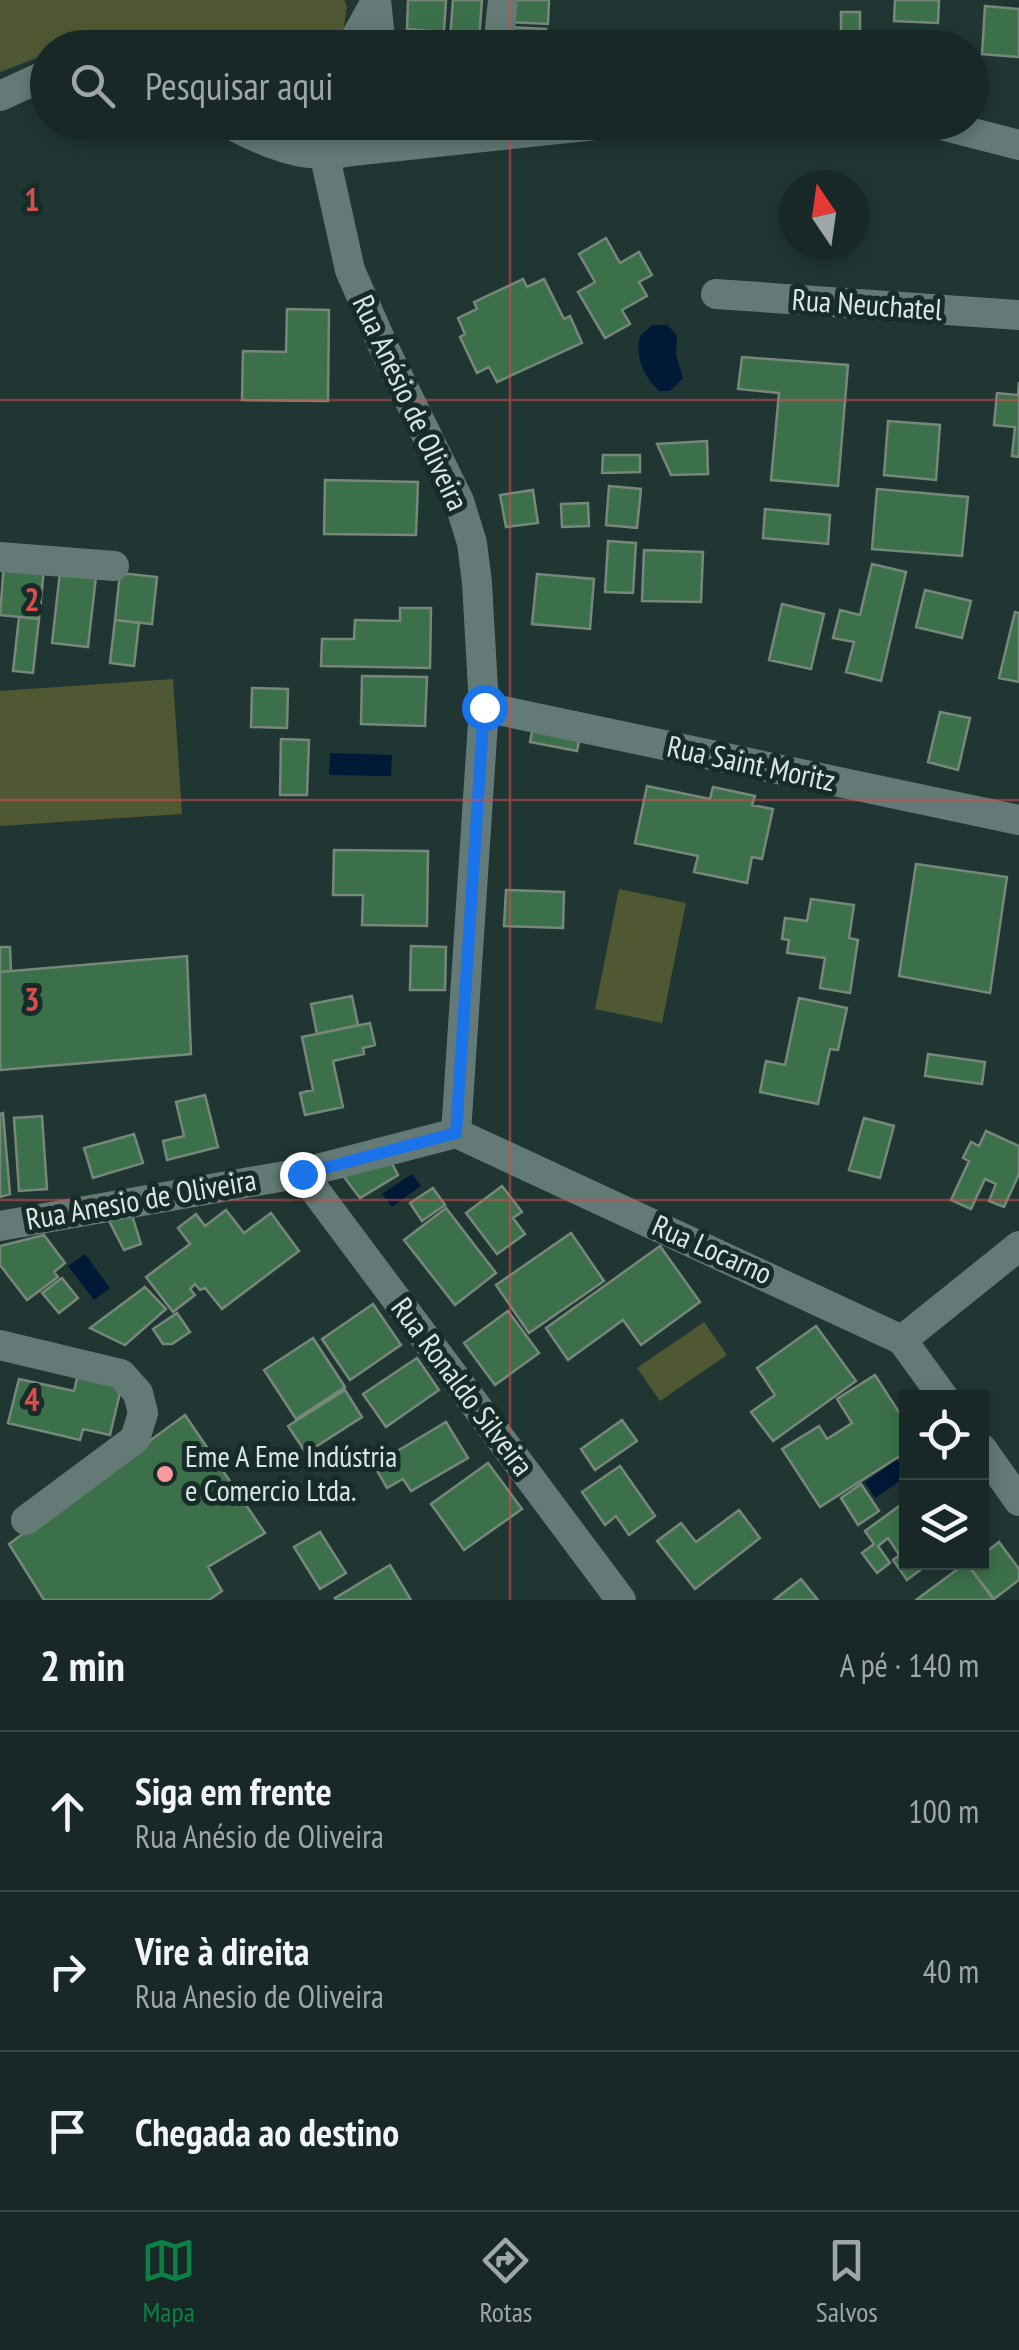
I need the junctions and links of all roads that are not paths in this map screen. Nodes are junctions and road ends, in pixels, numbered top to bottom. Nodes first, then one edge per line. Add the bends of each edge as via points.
1 (503, 0) edge
2 (375, 1) edge
3 (360, 30) edge
4 (379, 30) edge
5 (500, 30) edge
6 (30, 82) edge
7 (0, 96) edge
8 (989, 137) edge
9 (269, 140) edge
10 (381, 140) edge
11 (341, 143) edge
12 (1019, 145) edge
13 (716, 294) dead end
14 (1019, 315) edge
15 (0, 557) edge
16 (114, 566) dead end
17 (484, 707) junction
18 (1019, 820) edge
19 (456, 1133) junction
20 (302, 1174) junction
21 (0, 1226) edge
22 (1019, 1246) edge
23 (902, 1340) junction
24 (0, 1345) edge
25 (938, 1390) edge
26 (989, 1459) edge
27 (1019, 1501) edge
28 (26, 1520) dead end
29 (621, 1600) edge

1 - 5 street
2 - 3 street
2 - 4 street
6 - 7 street
8 - 12 street
9 - 11 street via 298,152
10 - 11 street
11 - 17 street, Rua Anésio de Oliveira via 350,270 468,529 478,582
13 - 14 street, Rua Neuchatel
15 - 16 street
17 - 18 street, Rua Saint Moritz
17 - 19 street, Rua Anésio de Oliveira
19 - 20 street, Rua Anesio de Oliveira
19 - 23 street, Rua Locarno
20 - 21 street, Rua Anesio de Oliveira
20 - 29 street, Rua Ronaldo Silveira
22 - 23 street
23 - 25 street, Rua Locarno
24 - 28 street via 121,1374 138,1392 143,1413 135,1439
26 - 27 street

